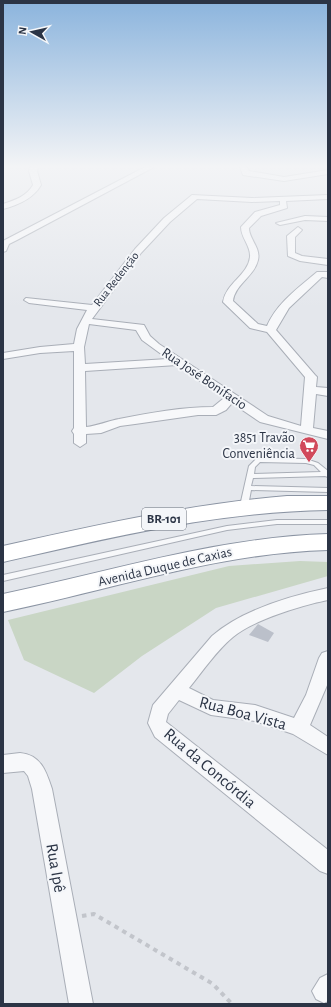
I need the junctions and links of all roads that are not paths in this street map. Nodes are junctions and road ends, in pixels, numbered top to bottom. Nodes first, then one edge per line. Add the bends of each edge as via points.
1 (62, 214) edge
2 (176, 214) edge
3 (258, 214) edge
4 (328, 219) edge
5 (280, 224) dead end
6 (298, 230) dead end
7 (4, 245) edge
8 (328, 262) edge
9 (324, 274) edge
10 (30, 300) dead end
11 (94, 308) junction
12 (86, 321) junction
13 (271, 330) junction
14 (79, 347) junction
15 (3, 356) edge
16 (178, 362) junction
17 (78, 368) junction
18 (310, 390) junction
19 (328, 392) edge
20 (231, 397) junction
21 (307, 431) junction
22 (328, 435) edge
23 (328, 475) edge
24 (250, 476) junction
25 (328, 490) edge
26 (246, 497) junction
27 (328, 503) edge
28 (328, 522) edge
29 (328, 542) edge
30 (3, 554) edge
31 (3, 578) edge
32 (328, 594) edge
33 (3, 604) edge
34 (328, 658) edge
35 (177, 691) junction
36 (299, 728) junction
37 (328, 748) edge
38 (3, 764) edge
39 (328, 863) edge
40 (81, 1004) edge

1 - 7 street
2 - 11 street, Rua Redenção via 138,251
3 - 13 street via 245,227 245,236 255,258 246,276 232,288 228,302 254,326
4 - 5 street via 305,218
6 - 8 street via 291,236 291,254 300,258
9 - 13 street via 286,306
10 - 11 street
11 - 12 street, Rua Redenção
12 - 14 street, Rua Redenção
12 - 16 street, Rua José Bonifacio via 140,327 146,338
13 - 18 street via 310,377
14 - 15 street
14 - 17 street, Rua Redenção
16 - 17 street
16 - 20 street, Rua José Bonifacio
17 - 20 street, Rua Redenção via 79,437 117,423 198,411 216,411
18 - 19 street
18 - 21 street
20 - 21 street, Rua José Bonifacio via 264,419
21 - 22 street, Rua José Bonifacio
23 - 24 lane
23 - 24 lane via 312,462 263,460 255,462
24 - 26 lane
25 - 26 lane
26 - 27 highway, BR-101
26 - 30 highway, BR-101 via 200,512
28 - 31 lane via 277,522 227,528
29 - 33 highway, Avenida Duque de Caxias via 261,546 223,553
32 - 35 street, Rua da Concórdia via 299,600 229,631
34 - 36 street via 315,695
35 - 36 street, Rua Boa Vista via 211,707 255,713
35 - 39 street, Rua da Concórdia via 159,711 157,723 162,731
36 - 37 street, Rua Boa Vista
38 - 40 street, Rua Ipê via 24,761 36,770 42,789

